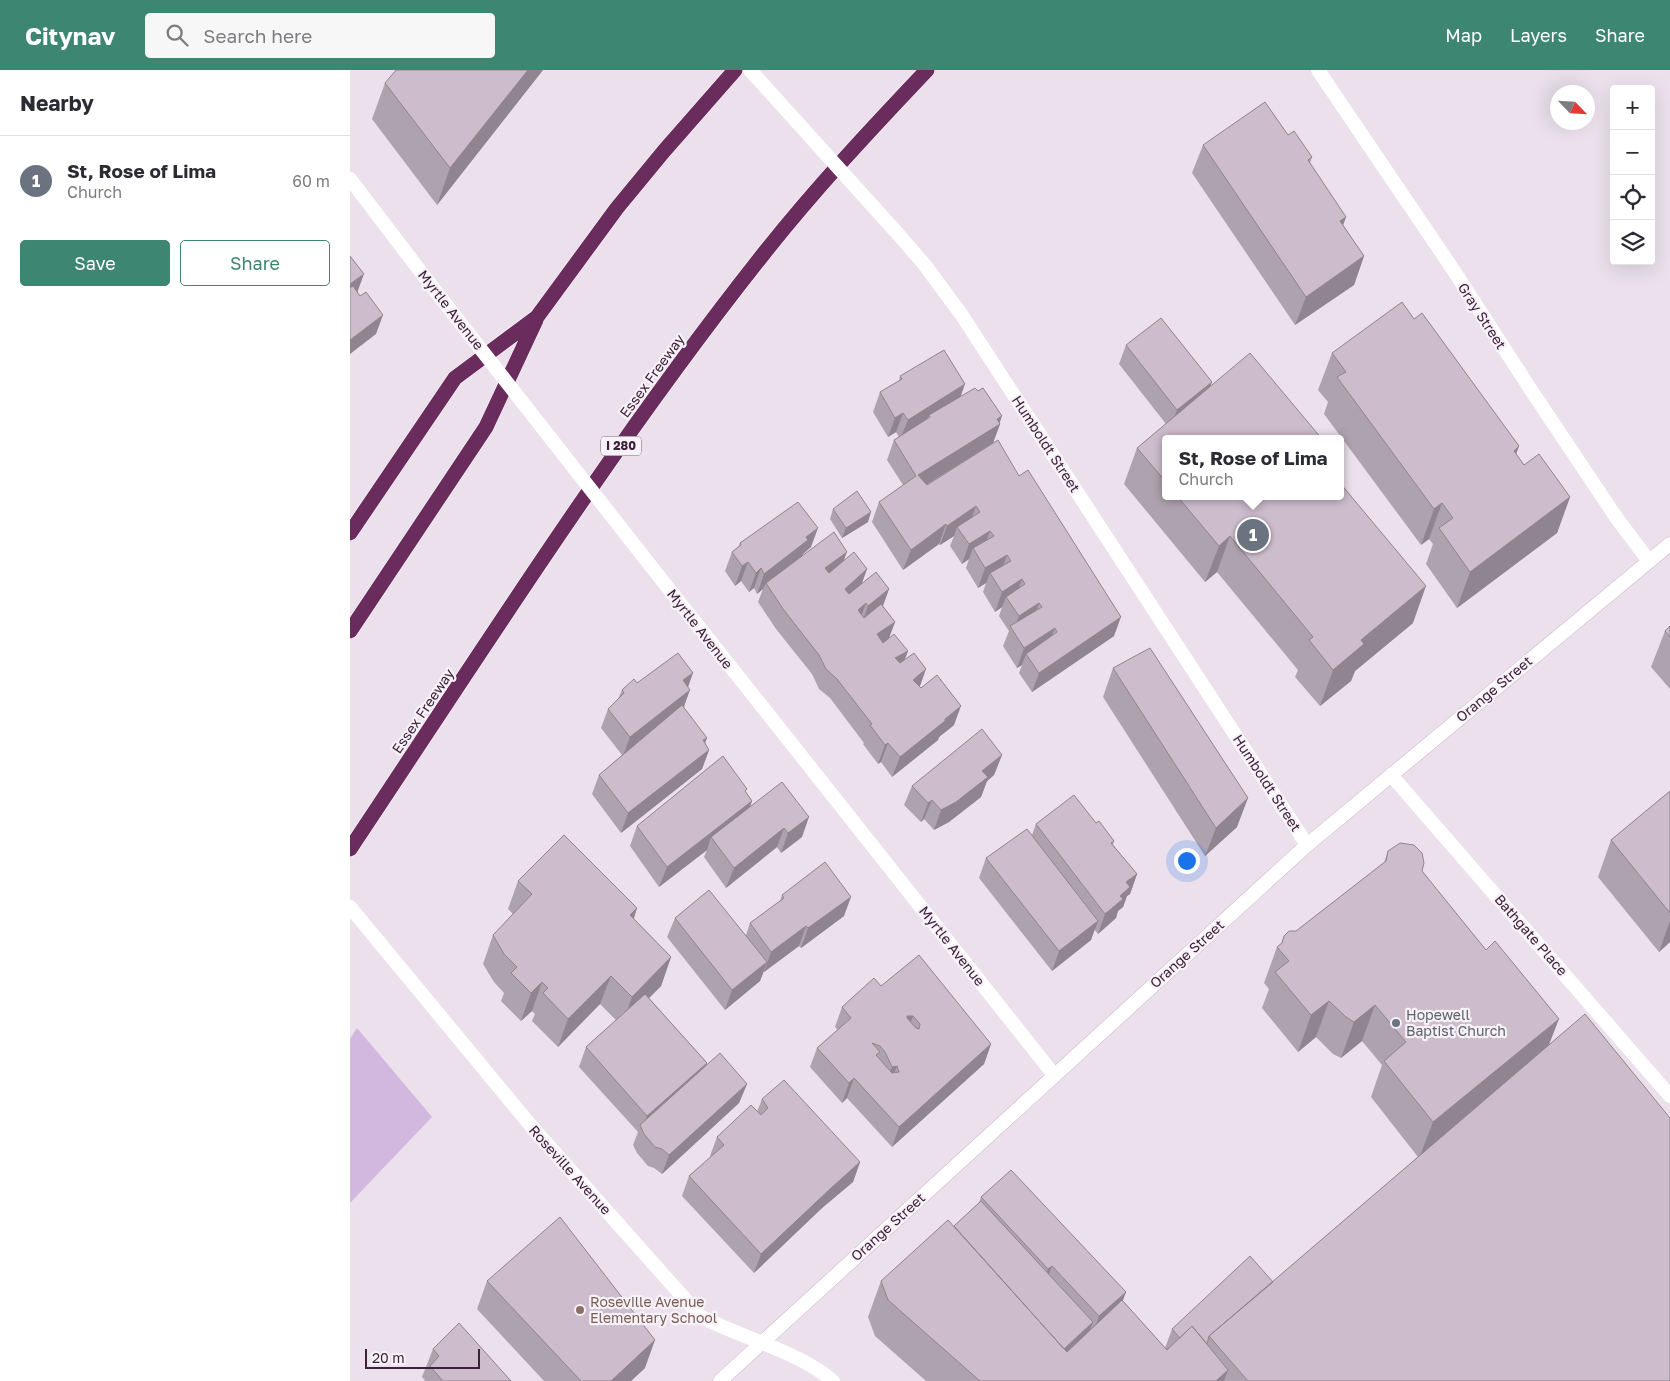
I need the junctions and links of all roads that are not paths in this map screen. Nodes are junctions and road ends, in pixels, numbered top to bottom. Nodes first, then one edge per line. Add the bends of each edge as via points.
1 (735, 70) edge
2 (750, 70) edge
3 (927, 70) edge
4 (1318, 70) edge
5 (350, 179) edge
6 (537, 317) junction
7 (350, 533) edge
8 (1670, 544) edge
9 (1649, 561) junction
10 (350, 631) edge
11 (1391, 775) junction
12 (1307, 845) junction
13 (350, 850) edge
14 (350, 907) edge
15 (1054, 1076) junction
16 (1670, 1096) edge
17 (761, 1343) junction
18 (720, 1381) edge
19 (833, 1381) edge

1 - 6 highway via 617,208
2 - 12 street, Humboldt Street, bridge via 898,234 962,314
3 - 13 highway, Essex Freeway / I 280 via 810,198 683,360 548,552
4 - 9 street, Gray Street via 1618,520
5 - 15 street, Myrtle Avenue, bridge via 650,566
6 - 7 highway via 455,378
6 - 10 highway via 486,427
8 - 9 street, Orange Street
9 - 11 street, Orange Street
11 - 12 street, Orange Street
11 - 16 street, Bathgate Place
12 - 15 street, Orange Street
14 - 17 street, Roseville Avenue via 532,1128 700,1316
15 - 17 street, Orange Street
17 - 18 street, Orange Street
17 - 19 street, Roseville Avenue via 810,1365

